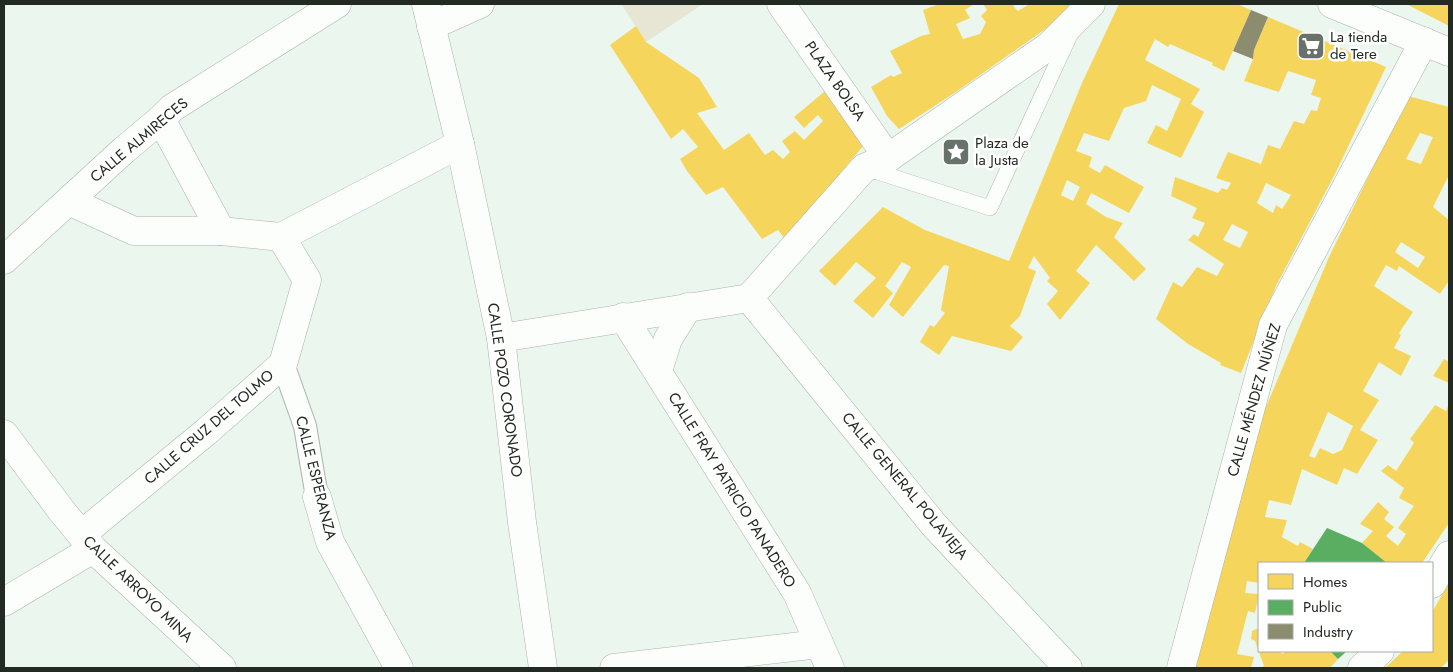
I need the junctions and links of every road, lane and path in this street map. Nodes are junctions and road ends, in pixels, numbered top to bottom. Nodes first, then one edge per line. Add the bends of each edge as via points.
1 (337, 4) edge
2 (480, 4) edge
3 (781, 4) edge
4 (1348, 6) edge
5 (1085, 10) edge
6 (429, 15) edge
7 (1424, 41) junction
8 (1449, 52) edge
9 (161, 119) junction
10 (460, 144) junction
11 (876, 163) junction
12 (69, 201) junction
13 (221, 231) junction
14 (281, 237) junction
15 (4, 260) edge
16 (749, 298) junction
17 (688, 307) junction
18 (624, 317) junction
19 (501, 338) junction
20 (283, 364) junction
21 (658, 371) junction
22 (4, 434) edge
23 (317, 497) joint
24 (88, 542) junction
25 (1449, 555) edge
26 (1433, 582) edge
27 (4, 602) edge
28 (1379, 652) edge
29 (825, 656) edge
30 (222, 668) edge
31 (399, 668) edge
32 (543, 668) edge
33 (614, 668) edge
34 (1068, 668) edge
35 (1180, 668) edge
36 (1362, 668) edge

1 - 9 street, CALLE ALMIRECES via 172,108
2 - 6 street
3 - 11 street, PLAZA BOLSA
4 - 7 street
5 - 11 street via 1049,46
5 - 11 lane via 990,208
6 - 10 street, CALLE POZO CORONADO
7 - 8 street
7 - 35 street, CALLE MÉNDEZ NÚÑEZ via 1273,324
9 - 12 street, CALLE ALMIRECES
9 - 13 street
10 - 14 street
10 - 19 street, CALLE POZO CORONADO
11 - 16 street
12 - 13 street via 134,231
12 - 15 street, CALLE ALMIRECES
13 - 14 street
14 - 20 street, CALLE CRUZ DEL TOLMO via 307,280
16 - 17 street
16 - 34 street, CALLE GENERAL POLAVIEJA via 934,525
17 - 18 street
17 - 21 street via 668,339
18 - 19 street
18 - 21 street, CALLE FRAY PATRICIO PANADERO
19 - 32 street, CALLE POZO CORONADO
20 - 23 street, CALLE ESPERANZA via 305,426
20 - 24 street, CALLE CRUZ DEL TOLMO
21 - 29 street, CALLE FRAY PATRICIO PANADERO via 797,593
22 - 24 street, CALLE ARROYO MINA
23 - 31 street, CALLE ESPERANZA via 330,542
24 - 27 street, CALLE CRUZ DEL TOLMO
24 - 30 street, CALLE ARROYO MINA
25 - 26 street
28 - 36 street
29 - 33 street

